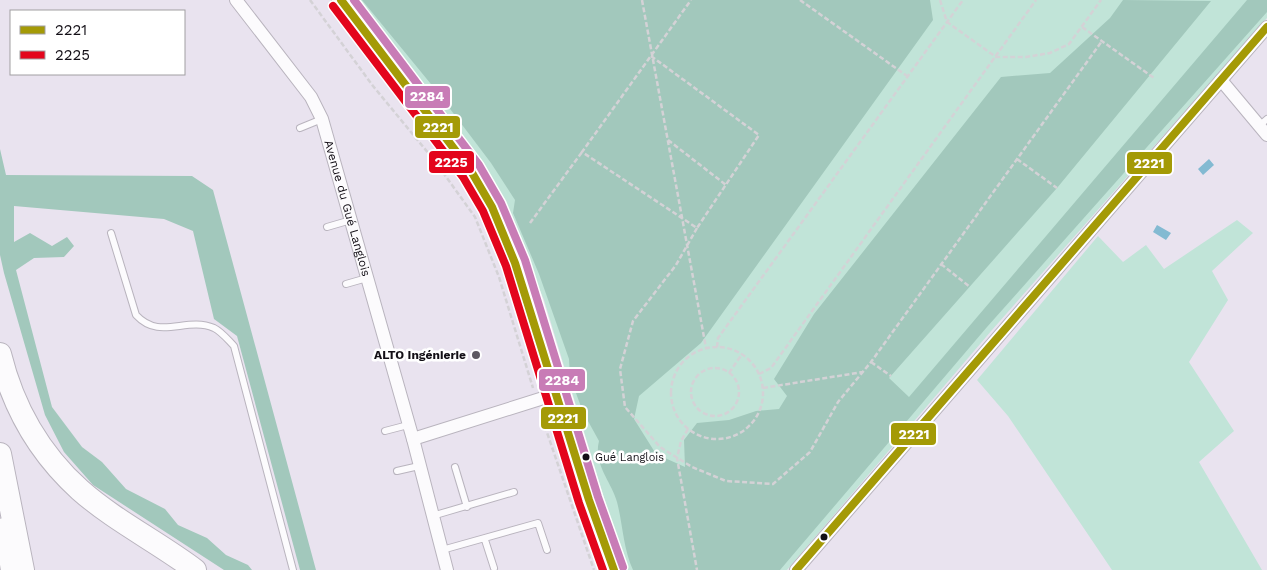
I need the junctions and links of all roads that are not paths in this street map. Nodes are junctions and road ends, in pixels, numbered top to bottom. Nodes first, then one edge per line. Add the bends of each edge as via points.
1 (236, 0) edge
2 (341, 0) edge
3 (1267, 27) edge
4 (1220, 80) junction
5 (322, 119) junction
6 (1264, 127) edge
7 (300, 128) dead end
8 (351, 220) junction
9 (328, 227) dead end
10 (110, 233) dead end
11 (366, 278) junction
12 (346, 284) dead end
13 (0, 354) edge
14 (556, 394) junction
15 (408, 425) junction
16 (385, 431) dead end
17 (413, 439) junction
18 (1, 464) edge
19 (419, 466) junction
20 (455, 467) dead end
21 (396, 471) dead end
22 (514, 492) dead end
23 (0, 504) edge
24 (467, 506) junction
25 (432, 516) junction
26 (485, 540) junction
27 (442, 550) junction
28 (547, 550) dead end
29 (494, 568) dead end
30 (11, 570) edge
31 (23, 570) edge
32 (196, 570) edge
33 (293, 570) edge
34 (447, 570) edge
35 (614, 570) edge
36 (796, 570) edge

1 - 5 street, Avenue du Gué Langlois via 310,97
2 - 14 main road via 471,171 492,207 515,263
3 - 4 street
4 - 6 street
4 - 36 street
5 - 7 lane
5 - 8 street, Avenue du Gué Langlois
8 - 9 lane
8 - 11 street, Avenue du Gué Langlois
10 - 33 lane via 136,315 143,323 157,328 198,324 214,328 234,346
11 - 12 lane
11 - 15 street, Avenue du Gué Langlois
13 - 32 highway via 22,417 57,466 80,490
14 - 17 street
14 - 35 main road
15 - 16 lane
15 - 17 street, Avenue du Gué Langlois
17 - 19 street, Avenue du Gué Langlois
18 - 31 highway
19 - 21 lane
19 - 25 street, Avenue du Gué Langlois
20 - 24 lane
22 - 24 lane
23 - 30 main road
24 - 25 lane
25 - 27 street, Avenue du Gué Langlois
26 - 27 lane
26 - 28 lane via 538,524
26 - 29 lane
27 - 34 street, Avenue du Gué Langlois

